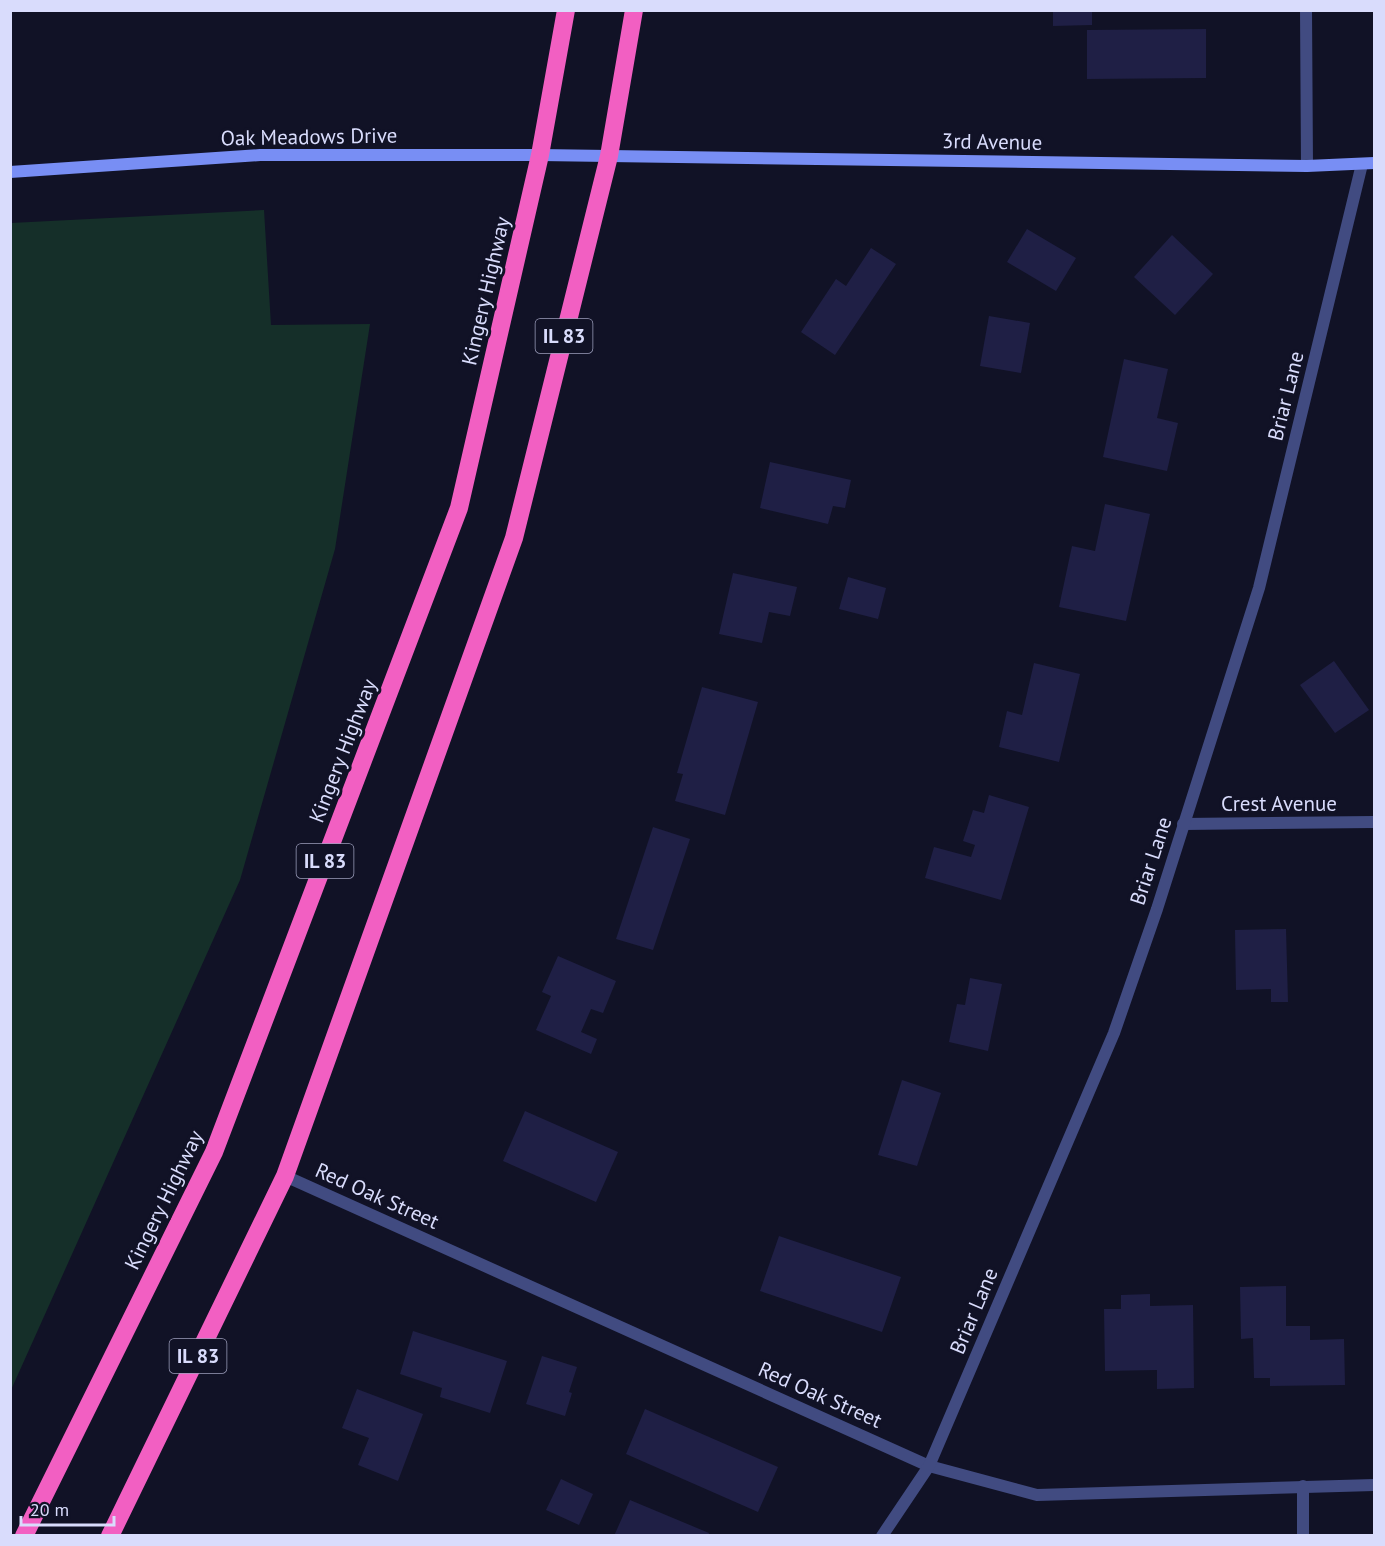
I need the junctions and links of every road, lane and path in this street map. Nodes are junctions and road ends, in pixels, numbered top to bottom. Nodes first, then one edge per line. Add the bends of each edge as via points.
1 (566, 10) edge
2 (634, 10) edge
3 (1306, 10) edge
4 (540, 155) junction
5 (609, 156) junction
6 (1368, 164) edge
7 (1307, 166) junction
8 (10, 172) edge
9 (1374, 822) edge
10 (1183, 824) junction
11 (285, 1176) junction
12 (929, 1466) junction
13 (1374, 1485) edge
14 (1303, 1486) junction
15 (24, 1536) edge
16 (110, 1536) edge
17 (882, 1536) edge
18 (1303, 1536) edge

1 - 4 highway, Kingery Highway / IL 83
2 - 5 highway, IL 83
3 - 7 street
4 - 5 street, Oak Meadows Drive
4 - 8 street, Oak Meadows Drive via 260,155
4 - 15 highway, Kingery Highway / IL 83 via 459,508 214,1152
5 - 7 street, 3rd Avenue
5 - 11 highway, IL 83 via 514,538
6 - 7 street, 3rd Avenue
6 - 10 street, Briar Lane via 1259,588
9 - 10 street, Crest Avenue
10 - 12 street, Briar Lane via 1114,1033
11 - 12 street, Red Oak Street
11 - 16 highway, IL 83
12 - 14 street, Red Oak Street via 1037,1495
12 - 17 street, Briar Lane
13 - 14 street, Red Oak Street
14 - 18 street

